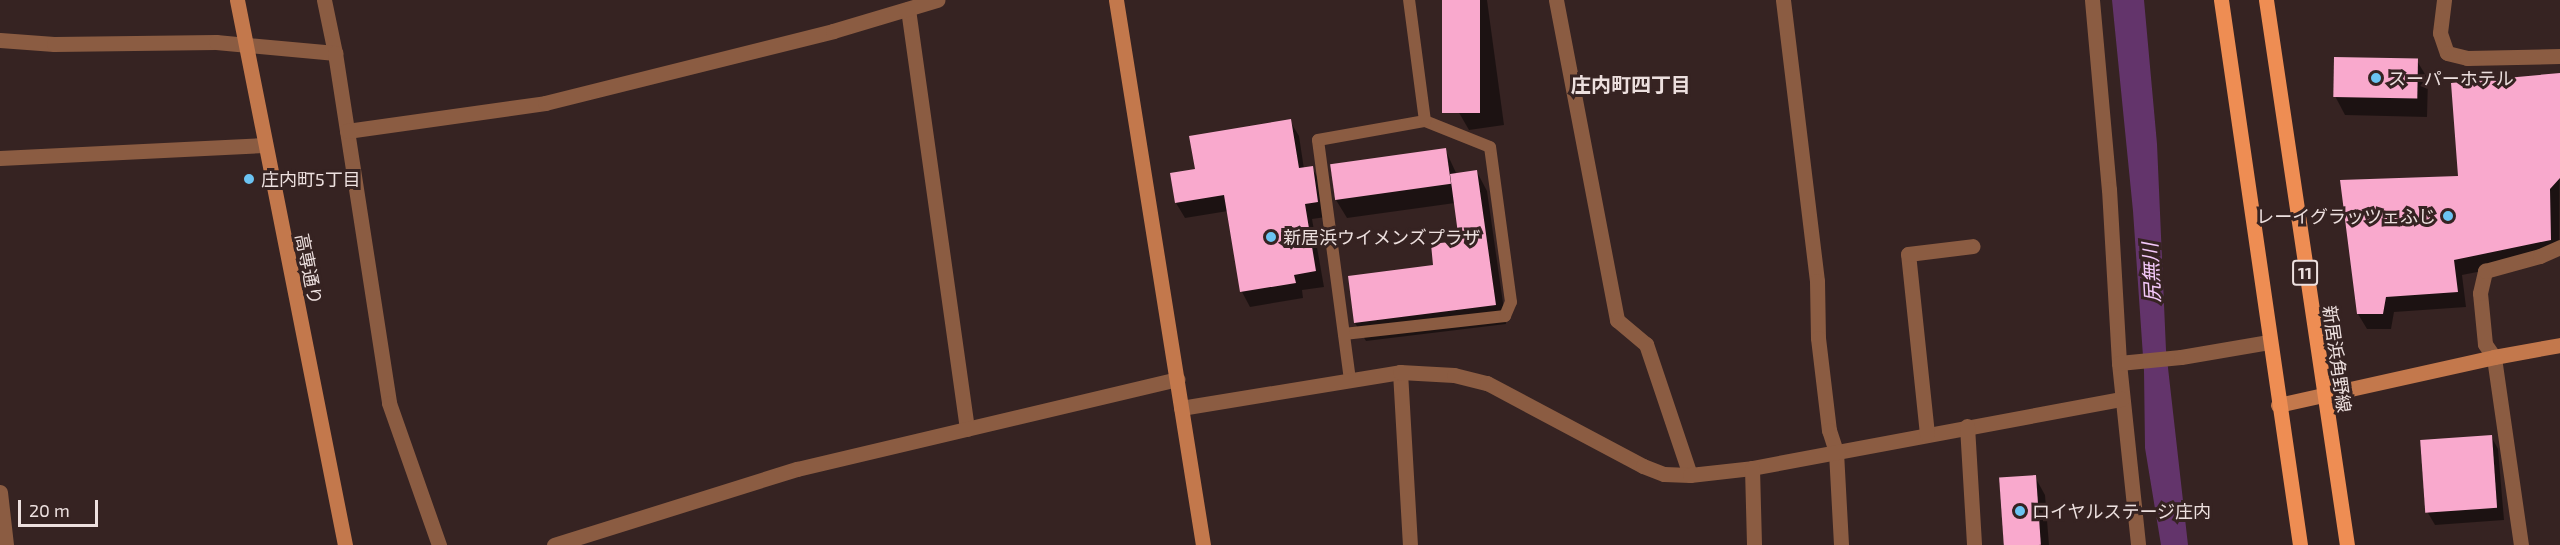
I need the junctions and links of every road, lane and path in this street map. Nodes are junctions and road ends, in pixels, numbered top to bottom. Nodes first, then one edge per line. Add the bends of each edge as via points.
1 (237, 0) edge
2 (324, 0) edge
3 (937, 0) edge
4 (1116, 0) edge
5 (1409, 0) edge
6 (1556, 0) edge
7 (1783, 0) edge
8 (2092, 0) edge
9 (2221, 0) edge
10 (2266, 0) edge
11 (2444, 0) edge
12 (908, 9) junction
13 (0, 40) edge
14 (244, 46) junction
15 (335, 53) junction
16 (2560, 56) edge
17 (1425, 121) junction
18 (347, 131) junction
19 (264, 145) junction
20 (0, 158) edge
21 (1973, 246) dead end
22 (2560, 247) edge
23 (1344, 334) junction
24 (2270, 342) junction
25 (2560, 345) edge
26 (2494, 357) junction
27 (2125, 362) junction
28 (1400, 372) junction
29 (1177, 379) junction
30 (1350, 380) junction
31 (2323, 396) junction
32 (2122, 399) junction
33 (2278, 405) junction
34 (1182, 408) junction
35 (1967, 426) junction
36 (966, 429) junction
37 (1927, 434) junction
38 (1836, 452) junction
39 (1752, 468) junction
40 (1690, 476) junction
41 (0, 492) edge
42 (6, 545) edge
43 (345, 545) edge
44 (439, 545) edge
45 (554, 545) edge
46 (1203, 545) edge
47 (1410, 545) edge
48 (1754, 545) edge
49 (1841, 545) edge
50 (1974, 545) edge
51 (2138, 545) edge
52 (2300, 545) edge
53 (2347, 545) edge
54 (2521, 545) edge

1 - 14 street, 高専通り
2 - 15 street
3 - 12 street
4 - 29 street
5 - 17 lane
6 - 40 street via 1617,321 1646,344
7 - 38 street via 1816,269 1818,338 1829,430
8 - 27 street
9 - 24 main road
10 - 31 main road, 新居浜角野線 / 11
11 - 16 street via 2440,33 2447,53 2467,58
12 - 18 street via 545,103
12 - 36 street
13 - 14 street via 54,44 216,42
14 - 15 street
14 - 19 street, 高専通り
15 - 18 street
17 - 23 lane via 1318,140
17 - 23 lane via 1490,147 1511,302 1505,316
18 - 44 street via 389,404
19 - 20 street
19 - 43 street, 高専通り
21 - 37 street via 1908,254
22 - 26 street via 2485,271 2480,293 2481,318 2485,344
23 - 30 lane
24 - 27 street
24 - 33 main road
25 - 26 street
26 - 31 street
26 - 54 street
27 - 32 street
28 - 30 street
28 - 40 street via 1454,375 1487,383 1643,466 1664,474
28 - 47 street
29 - 34 street
29 - 36 street
30 - 34 street
31 - 33 street
31 - 53 main road, 新居浜角野線 / 11
32 - 35 street
32 - 51 street
33 - 52 main road
34 - 46 street
35 - 37 street
35 - 50 street
36 - 45 street via 797,469
37 - 38 street
38 - 39 street
38 - 49 street
39 - 40 street
39 - 48 street
41 - 42 street

